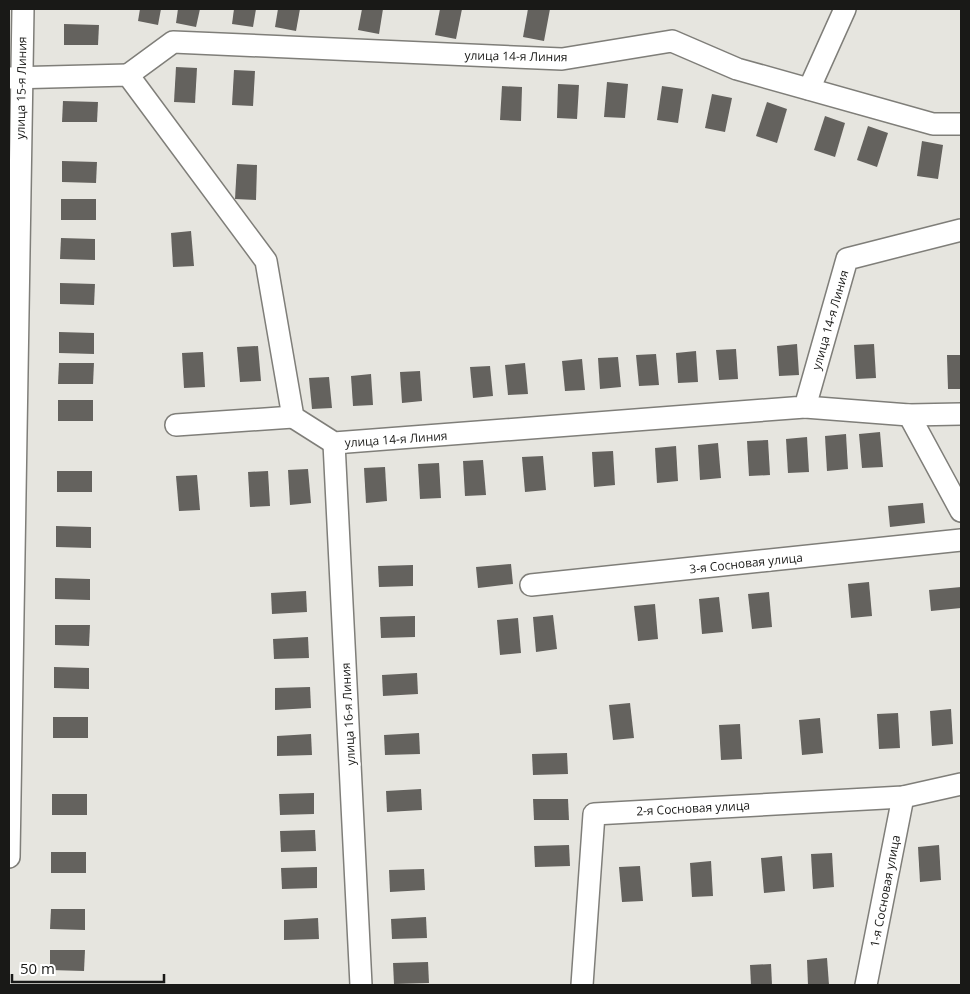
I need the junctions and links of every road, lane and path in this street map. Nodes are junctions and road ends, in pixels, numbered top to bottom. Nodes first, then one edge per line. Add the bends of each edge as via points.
1 (23, 9) edge
2 (845, 9) edge
3 (128, 75) junction
4 (15, 78) edge
5 (809, 89) junction
6 (961, 124) edge
7 (15, 126) edge
8 (961, 230) edge
9 (805, 407) junction
10 (961, 414) edge
11 (909, 415) junction
12 (293, 417) junction
13 (176, 425) dead end
14 (334, 443) junction
15 (961, 511) edge
16 (961, 540) edge
17 (532, 585) dead end
18 (961, 784) edge
19 (903, 797) junction
20 (9, 857) edge
21 (361, 985) edge
22 (582, 985) edge
23 (867, 985) edge

1 - 4 street, улица 15-я Линия
2 - 5 street
3 - 4 street
3 - 5 street, улица 14-я Линия via 173,42 562,59 672,41 737,69
3 - 12 street via 266,261
4 - 7 street, улица 15-я Линия
5 - 6 street, улица 14-я Линия via 933,124
7 - 20 street, улица 15-я Линия
8 - 9 street, улица 14-я Линия via 847,259
9 - 11 street, улица 14-я Линия
9 - 14 street, улица 14-я Линия
10 - 11 street, улица 14-я Линия
11 - 15 street
12 - 13 street
12 - 14 street, улица 14-я Линия
14 - 21 street, улица 16-я Линия
16 - 17 street, 3-я Сосновая улица
18 - 19 street, 2-я Сосновая улица
19 - 22 street, 2-я Сосновая улица via 594,814
19 - 23 street, 1-я Сосновая улица

